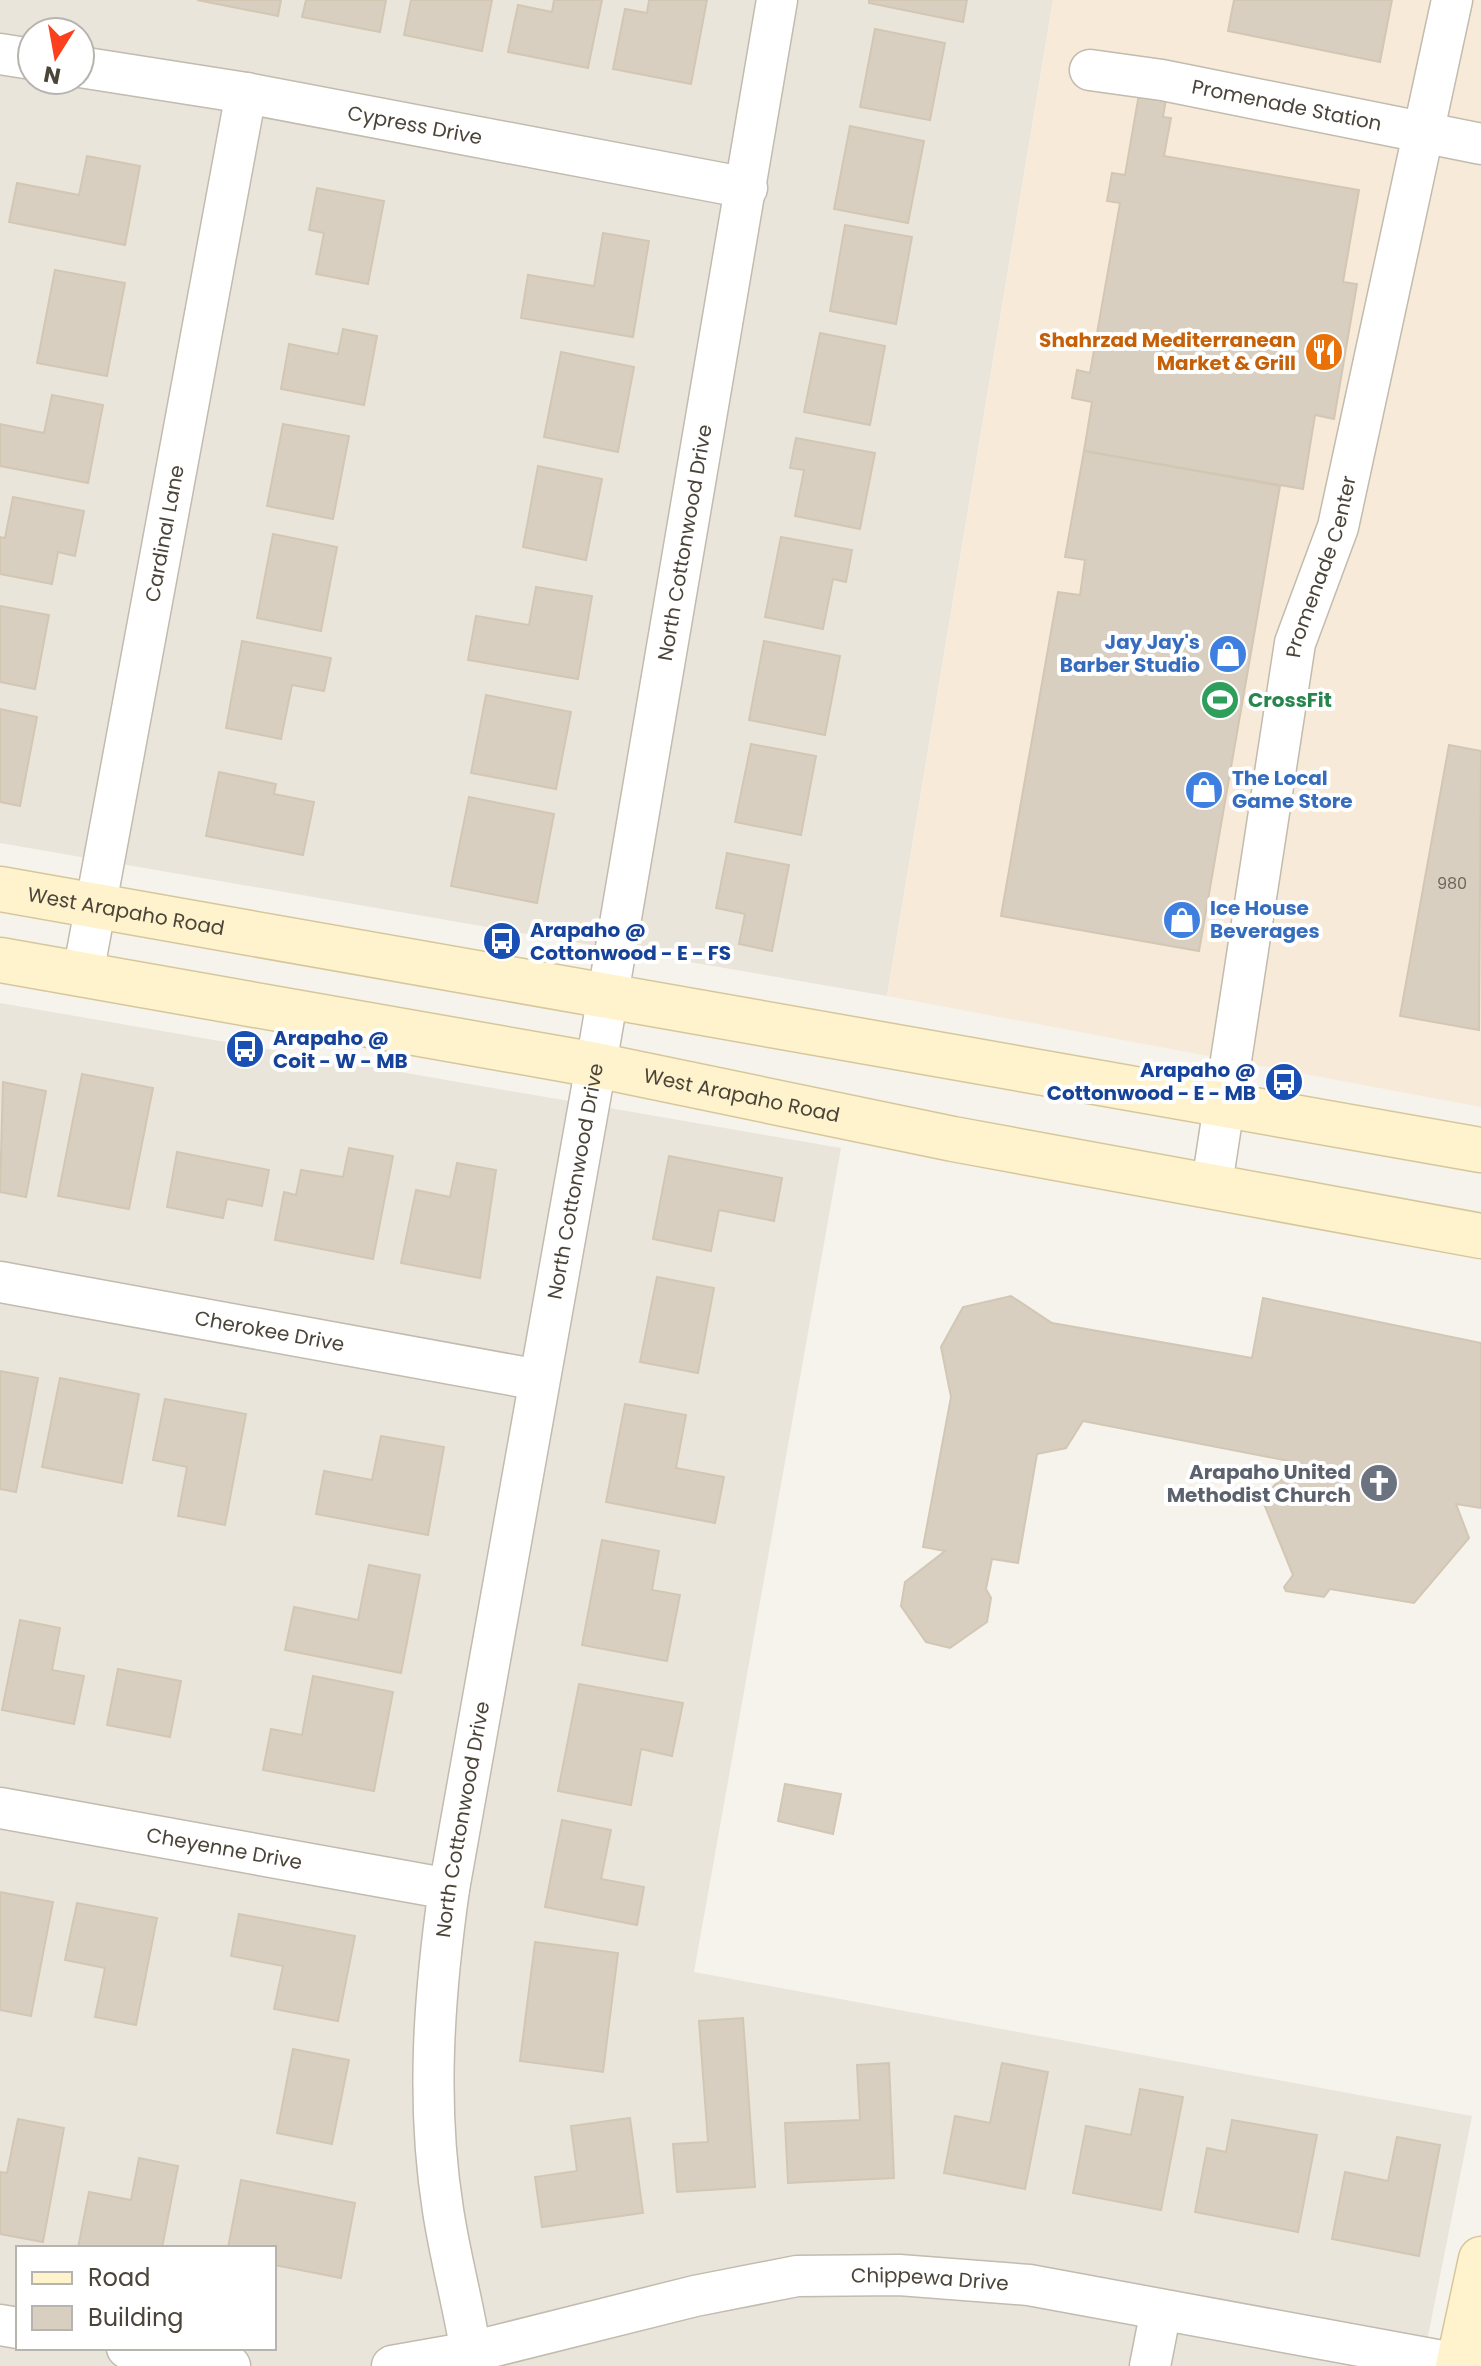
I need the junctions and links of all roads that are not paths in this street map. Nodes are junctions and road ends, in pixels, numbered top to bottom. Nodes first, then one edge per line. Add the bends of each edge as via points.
1 (777, 0) edge
2 (1452, 0) edge
3 (96, 70) edge
4 (1090, 70) dead end
5 (246, 93) junction
6 (1424, 133) junction
7 (1481, 144) edge
8 (747, 188) junction
9 (0, 889) edge
10 (95, 906) junction
11 (0, 960) edge
12 (83, 974) junction
13 (607, 997) junction
14 (596, 1065) junction
15 (1222, 1106) junction
16 (1481, 1150) edge
17 (1212, 1184) junction
18 (1481, 1236) edge
19 (0, 1282) edge
20 (539, 1380) junction
21 (0, 1808) edge
22 (449, 1889) junction
23 (1481, 2259) edge
24 (1161, 2310) junction
25 (138, 2350) edge
26 (472, 2359) edge
27 (1462, 2365) edge
28 (230, 2366) edge
29 (392, 2366) edge
30 (1150, 2366) edge

1 - 8 street, North Cottonwood Drive
2 - 6 street, Promenade Center
3 - 5 street, Cypress Drive
4 - 6 street, Promenade Station
5 - 8 street, Cypress Drive
5 - 10 street, Cardinal Lane
6 - 7 street, Promenade Station
6 - 15 street, Promenade Center via 1338,527 1295,643
8 - 13 street, North Cottonwood Drive
9 - 10 main road, West Arapaho Road
10 - 12 street, Cardinal Lane
10 - 13 main road, West Arapaho Road
11 - 12 main road, West Arapaho Road
12 - 14 main road, West Arapaho Road
13 - 14 street, North Cottonwood Drive
13 - 15 main road, West Arapaho Road
14 - 17 main road, West Arapaho Road via 953,1139
14 - 20 street, North Cottonwood Drive
15 - 16 main road, West Arapaho Road
15 - 17 street, Promenade Center
17 - 18 main road, West Arapaho Road
19 - 20 street, Cherokee Drive
20 - 22 street, North Cottonwood Drive
21 - 22 street, Cheyenne Drive
22 - 26 street, North Cottonwood Drive via 434,1995 434,2104 442,2209
23 - 27 main road
24 - 26 street, Chippewa Drive via 1029,2285 899,2275 797,2276 695,2296
24 - 27 street, Chippewa Drive
24 - 30 street
25 - 28 street
26 - 29 street, Chippewa Drive

